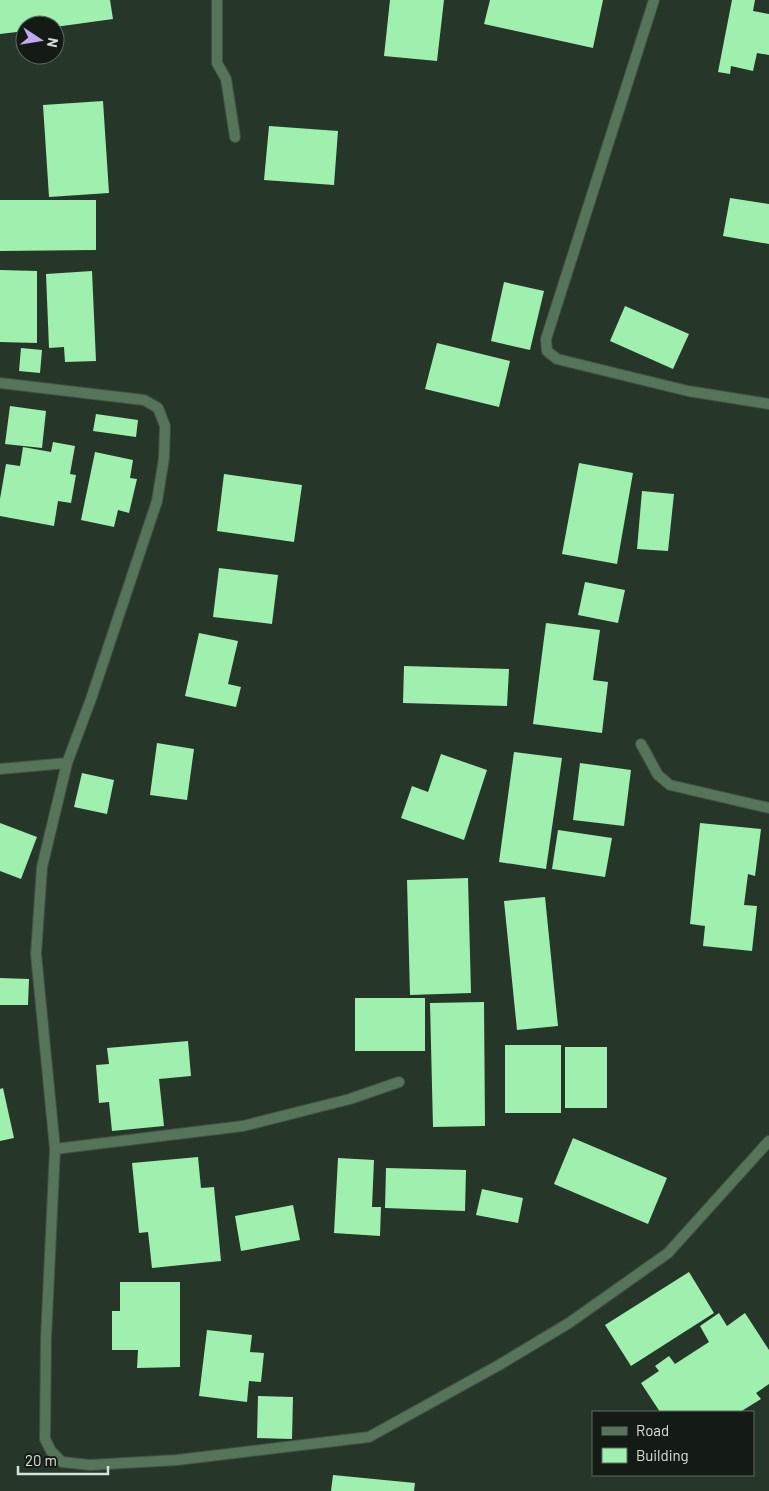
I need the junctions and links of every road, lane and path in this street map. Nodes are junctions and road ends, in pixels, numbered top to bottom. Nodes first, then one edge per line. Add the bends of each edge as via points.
1 (217, 0) edge
2 (654, 0) edge
3 (235, 137) dead end
4 (0, 383) edge
5 (769, 404) edge
6 (642, 744) dead end
7 (66, 762) junction
8 (0, 770) edge
9 (769, 808) edge
10 (399, 1082) dead end
11 (769, 1141) edge
12 (55, 1149) junction

1 - 3 street via 217,63 226,79
2 - 5 street via 572,253 546,339 547,351 557,359 688,391
4 - 7 street via 144,400 158,408 165,426 164,458 156,501 91,699
6 - 9 street via 658,775 670,785
7 - 8 street
7 - 12 street via 42,867 36,954
10 - 12 street via 350,1100 243,1126
11 - 12 street via 668,1253 568,1323 369,1436 177,1460 90,1465 62,1462 45,1439

